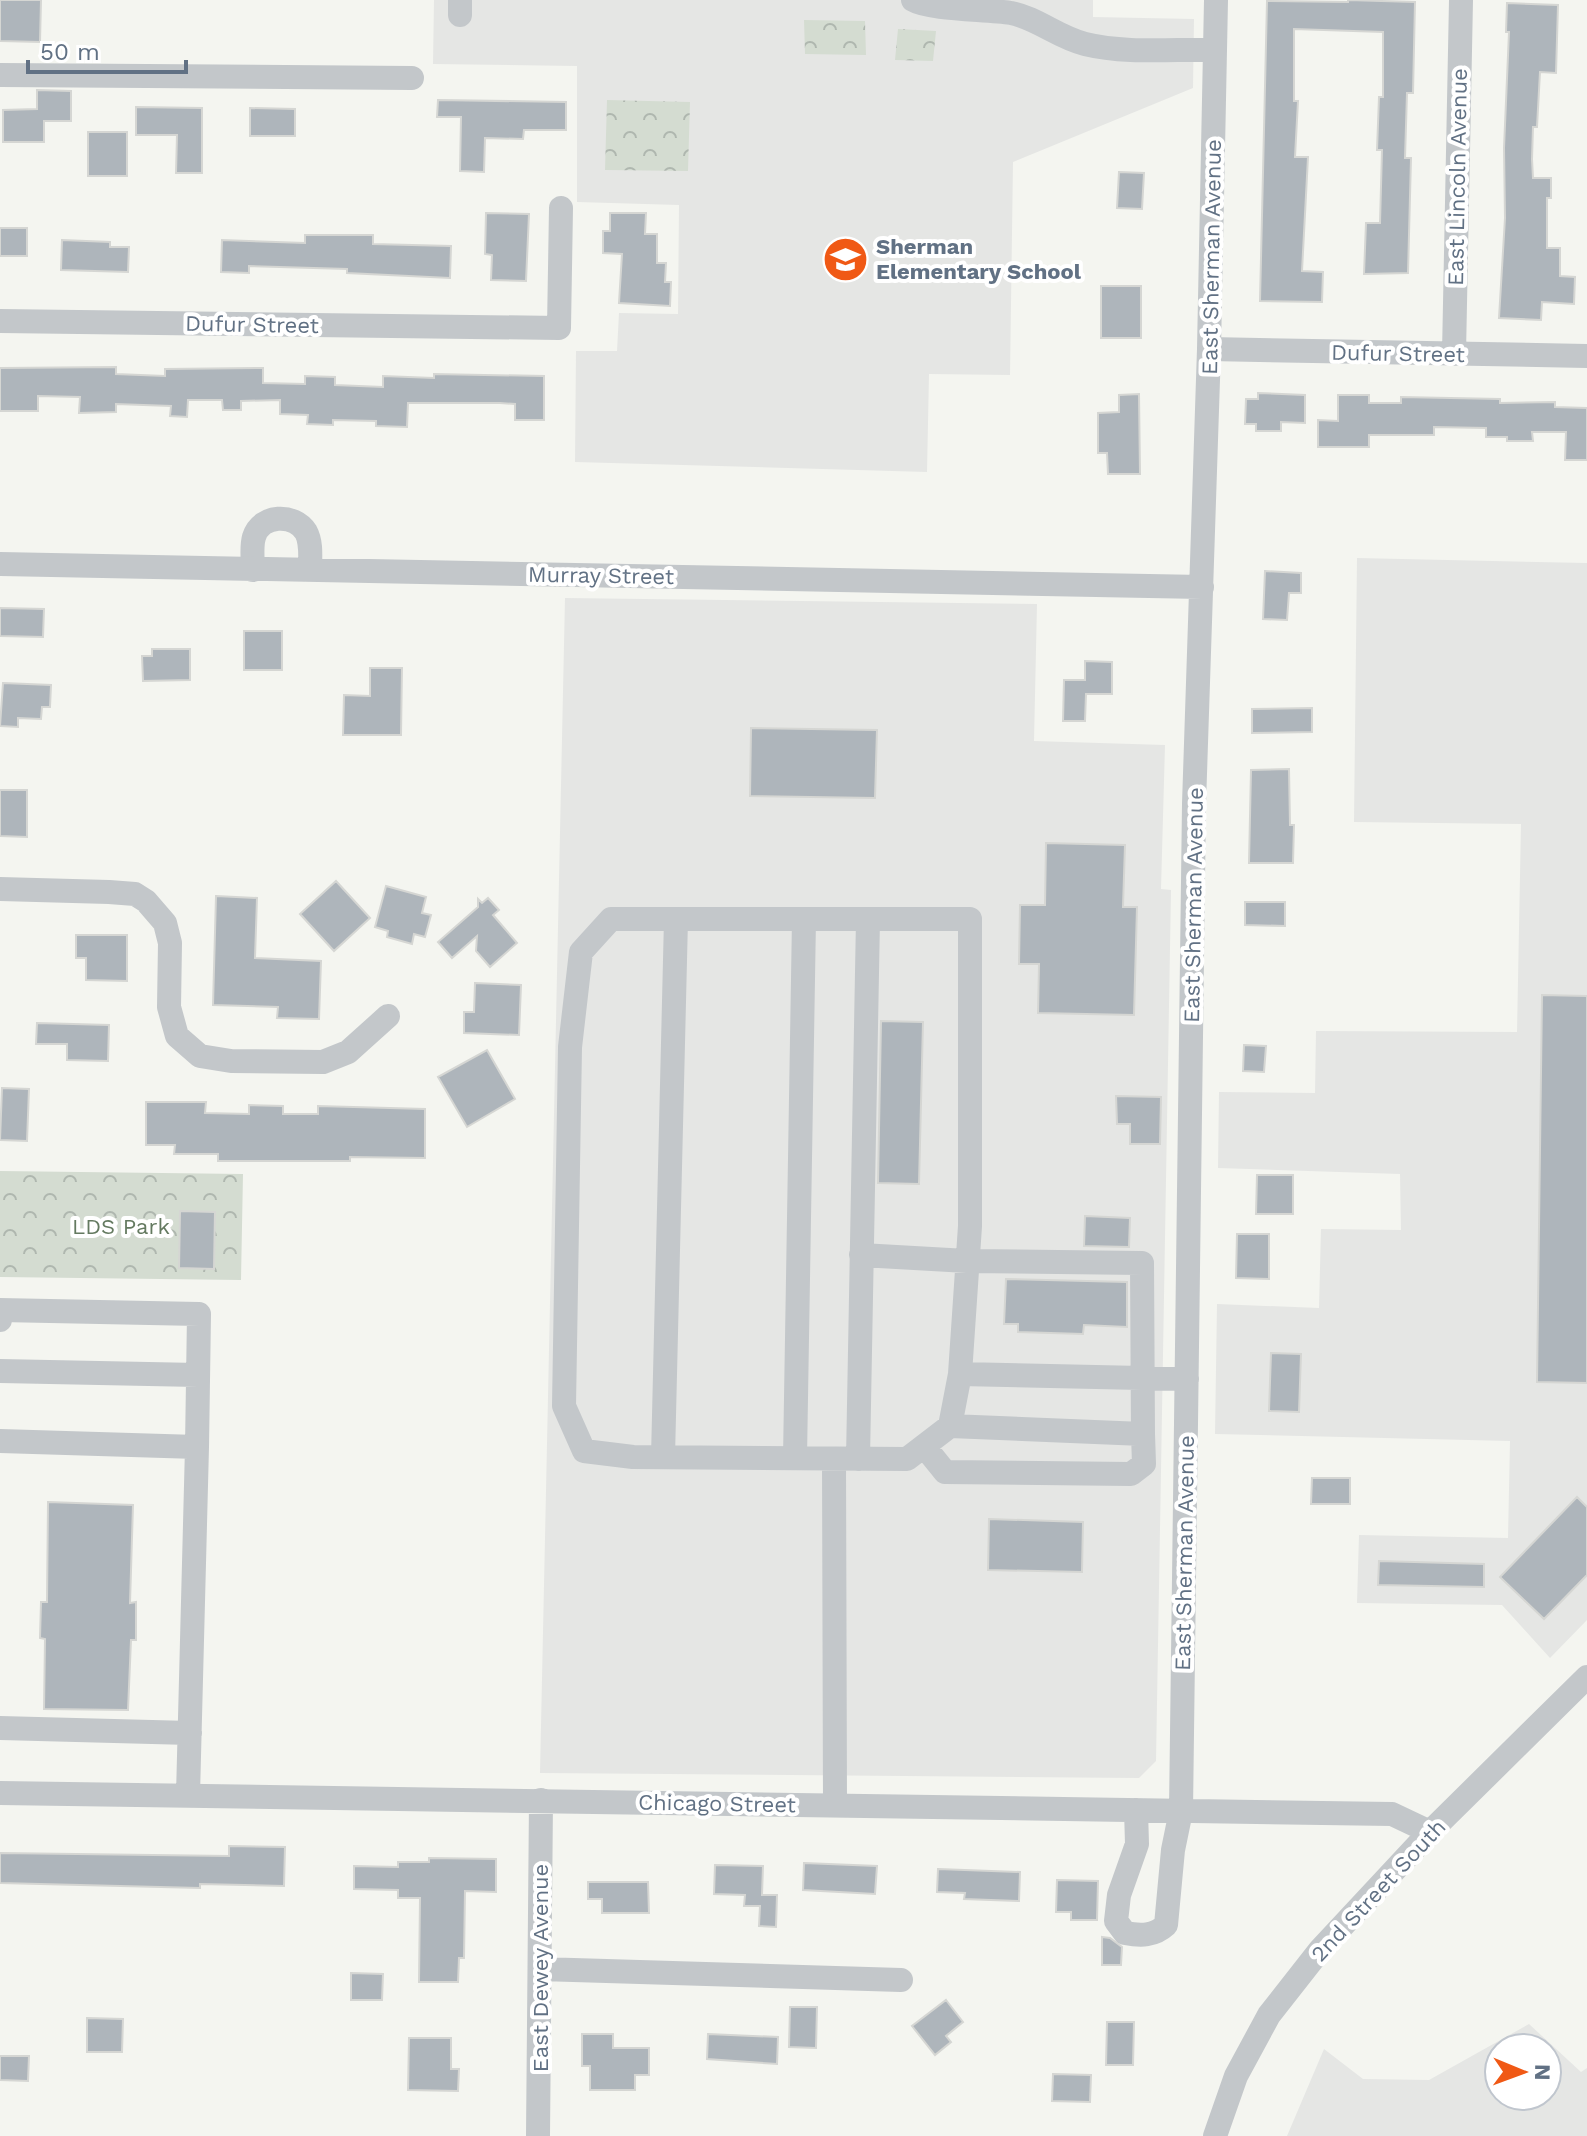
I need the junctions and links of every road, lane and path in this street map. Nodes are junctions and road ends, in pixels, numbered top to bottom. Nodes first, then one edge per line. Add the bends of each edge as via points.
1 (913, 0) edge
2 (1216, 0) edge
3 (1461, 0) edge
4 (1010, 7) edge
5 (1215, 50) junction
6 (0, 75) edge
7 (412, 78) dead end
8 (561, 208) dead end
9 (0, 321) edge
10 (1209, 349) junction
11 (1454, 354) junction
12 (1587, 356) edge
13 (0, 564) edge
14 (253, 570) junction
15 (310, 570) junction
16 (1202, 587) junction
17 (0, 889) edge
18 (676, 919) junction
19 (804, 919) junction
20 (868, 919) junction
21 (388, 1016) dead end
22 (861, 1255) junction
23 (967, 1261) junction
24 (0, 1320) edge
25 (0, 1371) edge
26 (960, 1374) junction
27 (198, 1375) junction
28 (1144, 1378) junction
29 (1187, 1379) junction
30 (950, 1426) junction
31 (1143, 1434) junction
32 (0, 1441) edge
33 (924, 1446) junction
34 (197, 1447) junction
35 (663, 1457) junction
36 (795, 1458) junction
37 (846, 1459) junction
38 (1587, 1677) edge
39 (0, 1728) edge
40 (190, 1733) junction
41 (0, 1793) edge
42 (188, 1795) junction
43 (541, 1800) junction
44 (835, 1805) junction
45 (1136, 1810) junction
46 (1181, 1811) junction
47 (1430, 1832) junction
48 (540, 1969) junction
49 (901, 1980) dead end
50 (538, 2136) edge
51 (1215, 2136) edge

1 - 4 street via 931,7
2 - 5 street, East Sherman Avenue
3 - 11 street, East Lincoln Avenue
4 - 5 street via 1082,44
5 - 10 street, East Sherman Avenue
6 - 7 street
8 - 9 street, Dufur Street via 559,328
10 - 11 street, Dufur Street
10 - 16 street, East Sherman Avenue
11 - 12 street, Dufur Street
13 - 14 street, Murray Street
14 - 15 street, Murray Street
14 - 15 street via 258,530 282,518 305,531
15 - 16 street, Murray Street
16 - 29 street, East Sherman Avenue
17 - 21 street via 135,894 146,901 165,923 170,943 169,1007 177,1036 200,1056 323,1062 348,1052
18 - 19 street
18 - 35 street
18 - 35 street via 611,919 581,952 570,1047 564,1406 584,1451
19 - 20 street
19 - 36 street
20 - 22 street
20 - 23 street via 970,919
22 - 23 street
22 - 37 street
23 - 26 street
23 - 28 street via 1142,1263
24 - 27 street via 0,1310 199,1314
25 - 27 street
26 - 28 street
26 - 30 street
27 - 34 street
28 - 29 street
28 - 31 street
29 - 46 street, East Sherman Avenue
30 - 31 street
30 - 33 street
31 - 33 street via 1144,1464 1131,1474 945,1472
32 - 34 street
33 - 37 street via 907,1459
34 - 40 street
35 - 36 street
36 - 37 street
37 - 44 street
38 - 47 street, 2nd Street South
39 - 40 street
40 - 42 street
41 - 42 street, Chicago Street
42 - 43 street, Chicago Street
43 - 44 street, Chicago Street
43 - 48 street, East Dewey Avenue
44 - 45 street, Chicago Street
45 - 46 street, Chicago Street
45 - 46 street, East Sherman Avenue via 1137,1844 1116,1921 1125,1933 1140,1936 1166,1925
46 - 47 street, Chicago Street via 1392,1814
47 - 51 street, 2nd Street South via 1320,1950 1269,2015 1236,2076
48 - 49 street
48 - 50 street, East Dewey Avenue

